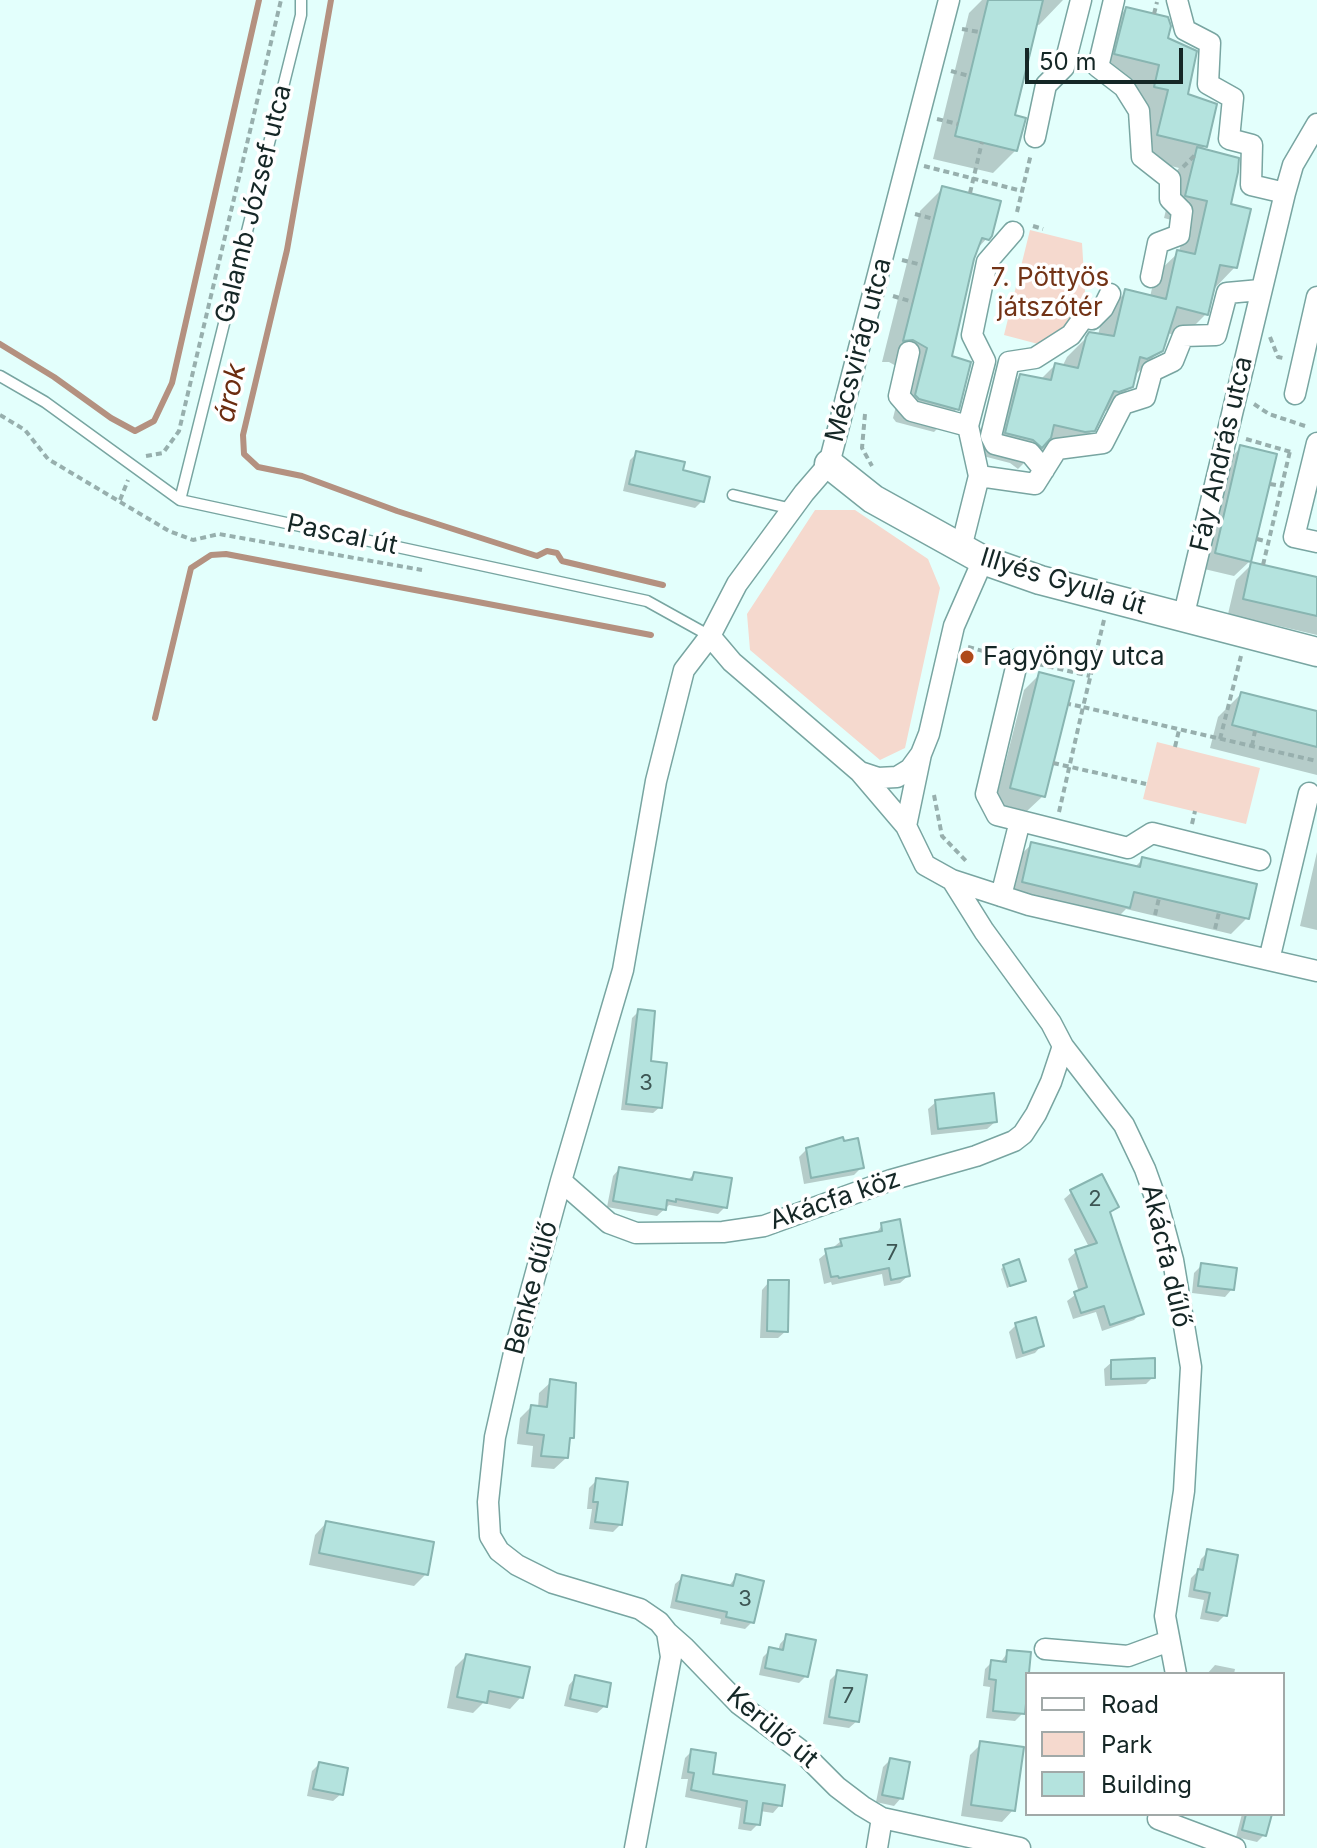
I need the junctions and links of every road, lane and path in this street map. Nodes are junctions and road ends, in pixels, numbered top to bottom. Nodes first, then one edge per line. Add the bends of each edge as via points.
1 (281, 0) edge
2 (301, 0) edge
3 (949, 0) edge
4 (1081, 0) edge
5 (1114, 0) edge
6 (1177, 0) edge
7 (969, 30) dead end
8 (979, 32) dead end
9 (948, 71) dead end
10 (969, 76) dead end
11 (946, 121) dead end
12 (958, 124) dead end
13 (1317, 124) edge
14 (1035, 137) joint
15 (982, 142) dead end
16 (908, 162) junction
17 (973, 179) junction
18 (1022, 191) junction
19 (970, 193) dead end
20 (1285, 193) junction
21 (913, 213) dead end
22 (934, 219) dead end
23 (1013, 232) joint
24 (902, 260) dead end
25 (922, 265) dead end
26 (1151, 277) dead end
27 (1260, 290) junction
28 (1110, 294) dead end
29 (893, 296) dead end
30 (1317, 297) edge
31 (913, 302) dead end
32 (1254, 316) junction
33 (909, 352) dead end
34 (1302, 360) junction
35 (1241, 373) junction
36 (0, 376) edge
37 (1295, 394) dead end
38 (968, 426) junction
39 (1316, 436) edge
40 (1243, 438) dead end
41 (829, 464) junction
42 (134, 466) junction
43 (1044, 470) junction
44 (979, 476) junction
45 (1270, 484) dead end
46 (1282, 486) junction
47 (733, 495) dead end
48 (120, 500) dead end
49 (180, 500) junction
50 (792, 509) junction
51 (1257, 539) dead end
52 (1269, 542) junction
53 (1317, 542) edge
54 (972, 554) junction
55 (1263, 565) dead end
56 (1104, 617) dead end
57 (1183, 618) junction
58 (710, 636) junction
59 (960, 645) dead end
60 (1242, 650) dead end
61 (1317, 652) edge
62 (1018, 659) junction
63 (1090, 676) junction
64 (1069, 704) dead end
65 (1083, 707) junction
66 (1179, 729) junction
67 (1255, 731) dead end
68 (1220, 739) junction
69 (1252, 746) junction
70 (1175, 747) dead end
71 (921, 754) junction
72 (1317, 760) edge
73 (1053, 763) dead end
74 (1069, 767) junction
75 (860, 772) junction
76 (1146, 784) dead end
77 (933, 793) dead end
78 (1309, 793) dead end
79 (1195, 811) dead end
80 (1020, 821) junction
81 (1193, 822) dead end
82 (906, 826) junction
83 (1054, 830) junction
84 (1260, 860) dead end
85 (952, 880) junction
86 (1002, 892) junction
87 (1159, 898) dead end
88 (1156, 912) dead end
89 (1219, 912) dead end
90 (1214, 935) dead end
91 (1269, 960) junction
92 (1317, 971) edge
93 (1063, 1046) junction
94 (561, 1181) junction
95 (667, 1632) junction
96 (1169, 1641) junction
97 (1045, 1649) dead end
98 (1176, 1672) edge
99 (1159, 1816) edge
100 (882, 1818) junction
101 (635, 1848) edge
102 (877, 1848) edge
103 (1020, 1848) edge
104 (1235, 1848) edge

1 - 42 path via 179,431 163,453 138,453
2 - 49 lane, Galamb József utca
3 - 16 street, Mécsvirág utca
4 - 14 street via 1064,67 1046,85
5 - 26 street via 1098,67 1124,87 1139,111 1142,157 1170,179 1170,199 1182,211 1179,235 1158,243
6 - 20 street via 1185,30 1210,43 1208,84 1233,98 1229,139 1252,145 1251,185
7 - 8 path
9 - 10 path
11 - 12 path
13 - 20 street, Fáy András utca via 1293,165
14 - 18 path
15 - 17 path
16 - 17 path
16 - 41 street, Mécsvirág utca
17 - 18 path
17 - 19 path
18 - 23 path
20 - 27 street, Fáy András utca
21 - 22 path
23 - 38 street via 987,262 972,335 985,361
24 - 25 path
27 - 32 street, Fáy András utca
27 - 43 street, Fáy András utca via 1227,293 1216,335 1183,336 1173,361 1152,371 1145,397 1123,404 1103,443 1057,449
28 - 43 street via 1103,308 1092,319 1084,317 1071,335 1035,358 1009,362 991,436 995,444 1030,453
29 - 31 path
30 - 34 street
32 - 34 path via 1278,357
32 - 35 street, Fáy András utca
33 - 38 street, Mécsvirág utca via 899,396 912,411
34 - 37 street
35 - 39 path via 1252,403
35 - 57 street, Fáy András utca
36 - 42 lane, Pascal út
38 - 44 street
39 - 53 street via 1294,537
40 - 46 path via 1290,451
41 - 50 street, Mécsvirág utca
41 - 54 street, Illyés Gyula út via 873,499
42 - 48 path
42 - 49 lane, Pascal út
43 - 44 street, Fáy András utca via 1035,484
44 - 54 street
45 - 46 path
46 - 52 path
47 - 50 lane
49 - 58 lane, Pascal út via 647,601
50 - 58 street, Mécsvirág utca via 737,584
51 - 52 path
52 - 55 path
54 - 57 street, Illyés Gyula út via 1040,580
54 - 71 street via 968,587
56 - 63 path
57 - 61 street, Illyés Gyula út
58 - 75 street via 732,662
58 - 94 street, Benke dűlő via 684,670 656,781 623,970
59 - 62 path
60 - 68 path
62 - 63 path
62 - 80 street via 986,794 997,815
63 - 65 path
64 - 65 path
65 - 66 path
65 - 74 path
66 - 68 path
66 - 70 path
67 - 69 path
68 - 69 path
69 - 72 path
71 - 75 street via 897,777
71 - 82 street
73 - 74 path
74 - 76 path
74 - 83 path
75 - 82 street
77 - 86 path via 942,836
78 - 91 street
79 - 81 path
80 - 83 street
80 - 86 street
82 - 85 street via 925,865
83 - 84 street via 1128,848 1152,833
85 - 86 street
85 - 93 street, Akácfa dűlő
86 - 91 street via 1029,905
87 - 88 path
89 - 90 path
91 - 92 street
93 - 94 street, Akácfa köz via 1036,1114 1014,1141 764,1226 636,1233 609,1223
93 - 96 street, Akácfa dűlő via 1124,1125 1145,1169 1173,1260 1191,1367 1184,1491 1165,1616
94 - 95 street, Benke dűlő via 495,1437 490,1536 517,1565 553,1583 640,1609
95 - 100 street, Kerülő út via 739,1704
95 - 101 street via 671,1657
96 - 97 street via 1128,1656
96 - 98 street, Akácfa dűlő
99 - 104 street
100 - 102 street
100 - 103 street, Kerülő út

